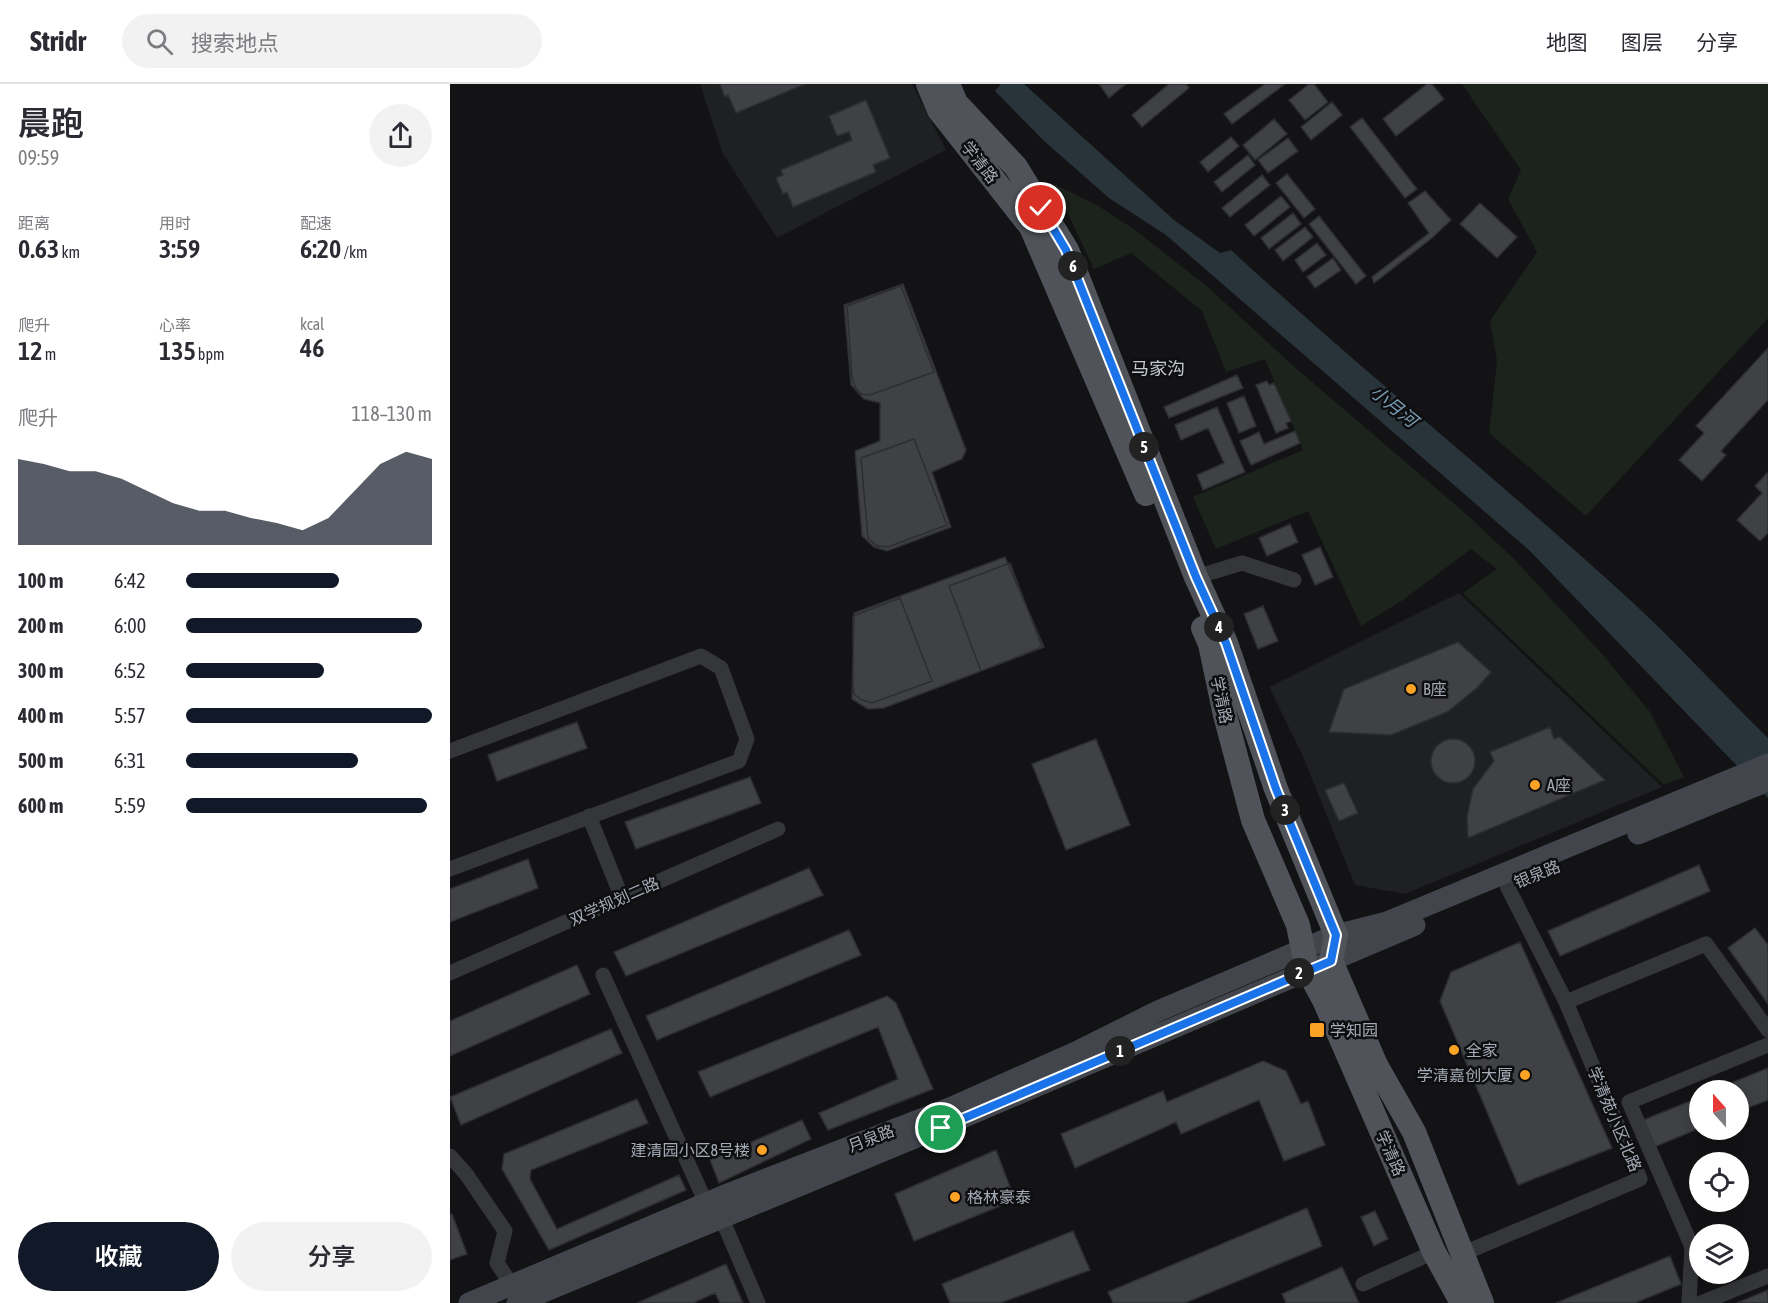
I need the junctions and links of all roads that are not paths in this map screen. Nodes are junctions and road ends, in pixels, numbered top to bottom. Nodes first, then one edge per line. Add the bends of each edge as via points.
1 (928, 84) edge
2 (948, 84) edge
3 (1196, 577) junction
4 (1294, 580) dead end
5 (450, 751) edge
6 (1768, 764) edge
7 (1768, 781) edge
8 (1720, 793) junction
9 (589, 816) junction
10 (778, 829) dead end
11 (450, 868) edge
12 (1507, 886) junction
13 (622, 898) junction
14 (1336, 935) junction
15 (1304, 960) junction
16 (1331, 961) junction
17 (450, 973) edge
18 (603, 975) dead end
19 (1566, 1002) junction
20 (1768, 1030) edge
21 (1768, 1045) edge
22 (450, 1156) edge
23 (706, 1203) junction
24 (722, 1219) junction
25 (1434, 1252) junction
26 (1464, 1253) junction
27 (1768, 1276) edge
28 (1363, 1284) dead end
29 (514, 1294) edge
30 (1478, 1299) edge
31 (469, 1303) edge
32 (758, 1303) edge
33 (1689, 1303) edge
34 (1701, 1303) edge

1 - 15 main road, 学清路 via 939,110 1031,227 1079,337 1210,644 1253,820 1298,925
2 - 3 main road, 学清路 via 956,103 1016,167 1066,250
3 - 4 street via 1242,563
3 - 14 main road, 学清路 via 1226,643 1276,789
5 - 9 street via 701,656 721,668 747,739 738,761
6 - 8 main road, 银泉路
7 - 8 main road, 银泉路
8 - 12 main road, 银泉路
8 - 14 main road, 银泉路 via 1387,922
9 - 11 street
9 - 13 street
10 - 13 street, 双学规划二路
12 - 16 main road, 银泉路
12 - 19 street, 学清苑小区北路
13 - 17 street, 双学规划二路
14 - 15 main road, 银泉路
14 - 16 main road
15 - 16 main road, 银泉路
15 - 23 main road, 月泉路 via 1156,1012 951,1107
15 - 24 main road, 月泉路 via 941,1128
15 - 25 main road, 学清路
16 - 26 main road, 学清路 via 1376,1065 1414,1132
18 - 23 street
19 - 20 street via 1706,944
19 - 26 street, 学清苑小区北路 via 1640,1179
21 - 33 street via 1629,1102 1692,1247
22 - 29 street via 505,1231 497,1263
23 - 29 main road, 月泉路
24 - 29 main road, 月泉路
24 - 32 street
25 - 28 street
25 - 30 main road, 学清路
26 - 30 main road, 学清路
27 - 34 street
29 - 31 main road, 月泉路

